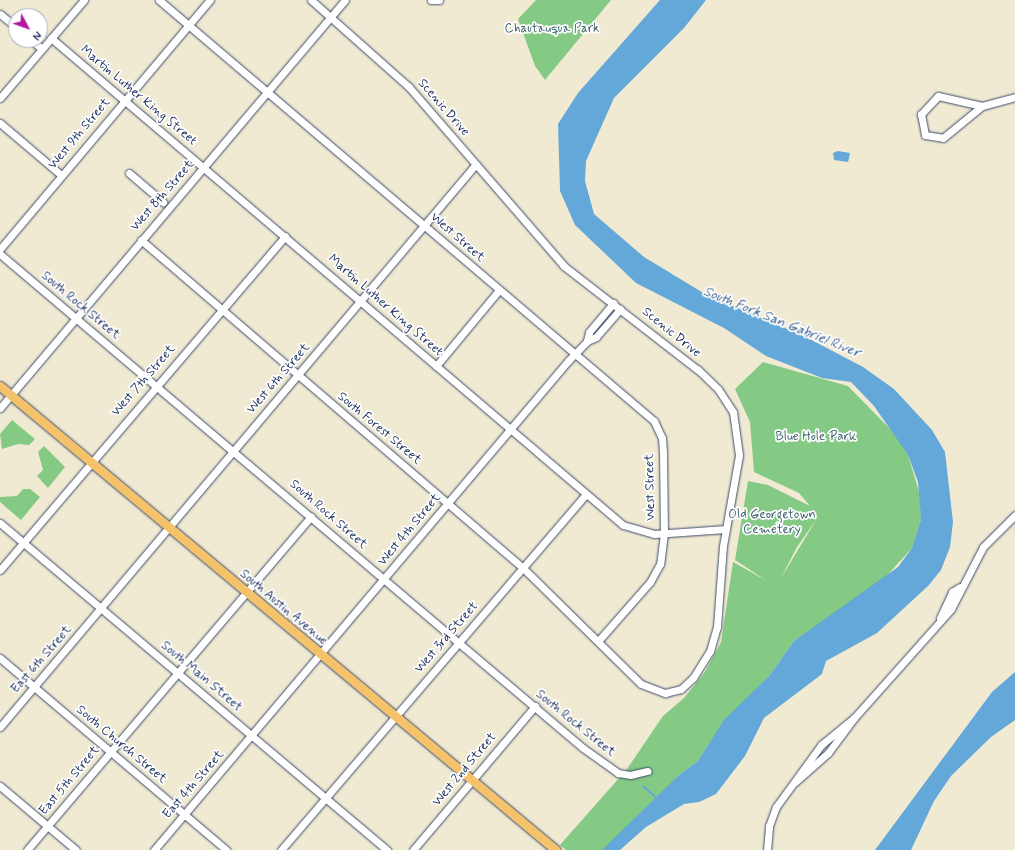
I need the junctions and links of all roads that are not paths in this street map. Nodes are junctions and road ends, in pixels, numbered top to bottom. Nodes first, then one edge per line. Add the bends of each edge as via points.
1 (84, 0) edge
2 (159, 0) edge
3 (210, 0) edge
4 (312, 0) edge
5 (345, 0) edge
6 (0, 14) edge
7 (331, 17) junction
8 (8, 20) edge
9 (188, 25) junction
10 (51, 38) junction
11 (42, 49) joint
12 (267, 92) junction
13 (1015, 97) edge
14 (0, 98) edge
15 (125, 100) junction
16 (982, 106) junction
17 (0, 124) edge
18 (476, 164) junction
19 (203, 167) junction
20 (129, 173) dead end
21 (61, 175) junction
22 (163, 202) dead end
23 (424, 226) junction
24 (285, 236) junction
25 (141, 240) junction
26 (0, 248) edge
27 (0, 254) edge
28 (499, 290) junction
29 (361, 302) junction
30 (613, 303) junction
31 (620, 309) junction
32 (222, 311) junction
33 (75, 318) junction
34 (587, 341) junction
35 (575, 355) junction
36 (436, 366) junction
37 (297, 376) junction
38 (155, 385) junction
39 (0, 386) edge
40 (10, 396) junction
41 (0, 408) edge
42 (510, 429) junction
43 (234, 450) junction
44 (90, 462) junction
45 (586, 494) junction
46 (448, 504) junction
47 (1015, 515) edge
48 (311, 516) junction
49 (0, 523) edge
50 (169, 529) junction
51 (726, 529) junction
52 (664, 533) junction
53 (23, 542) junction
54 (524, 568) junction
55 (0, 570) edge
56 (384, 579) junction
57 (245, 593) junction
58 (102, 609) junction
59 (599, 640) junction
60 (459, 642) junction
61 (319, 656) junction
62 (0, 658) edge
63 (176, 672) junction
64 (34, 687) junction
65 (535, 706) junction
66 (394, 717) junction
67 (854, 718) junction
68 (0, 727) edge
69 (252, 736) junction
70 (110, 752) junction
71 (648, 771) dead end
72 (471, 781) junction
73 (795, 782) junction
74 (0, 786) edge
75 (325, 798) junction
76 (184, 814) junction
77 (47, 826) junction
78 (554, 848) edge
79 (27, 850) edge
80 (76, 850) edge
81 (154, 850) edge
82 (226, 850) edge
83 (281, 850) edge
84 (387, 850) edge
85 (413, 850) edge
86 (767, 850) edge

1 - 10 street
2 - 9 street, West Street
3 - 9 street, West 9th Street
4 - 7 street, Scenic Drive
5 - 7 street, West 8th Street
6 - 8 street
7 - 12 street, West 8th Street
7 - 18 street, Scenic Drive via 410,87
9 - 12 street, West Street
9 - 15 street, West 9th Street
10 - 11 street
10 - 15 street, Martin Luther King Street
11 - 14 street
12 - 19 street, West 8th Street
12 - 23 street, West Street
13 - 16 street
15 - 19 street, Martin Luther King Street
15 - 21 street, West 9th Street
16 - 16 street via 938,96 921,114 925,134 943,138
17 - 21 street
18 - 23 street, West 6th Street
18 - 30 street, Scenic Drive via 564,266
19 - 24 street, Martin Luther King Street
19 - 25 street, West 8th Street
20 - 22 street
21 - 26 street, West 9th Street
23 - 28 street, West Street
23 - 29 street, West 6th Street
24 - 29 street, Martin Luther King Street
24 - 32 street, West 7th Street
25 - 32 street, South Forest Street
25 - 33 street, West 8th Street
27 - 33 street, South Rock Street
28 - 35 street, West Street
28 - 36 street
29 - 36 street, Martin Luther King Street
29 - 37 street, West 6th Street
30 - 31 street, Scenic Drive
30 - 34 street, West 4th Street via 589,332
31 - 34 street, West 4th Street via 596,337
31 - 51 street, Scenic Drive via 708,379 732,412 739,455
32 - 37 street, South Forest Street
32 - 38 street, West 7th Street
33 - 38 street, South Rock Street
33 - 40 street, West 8th Street
34 - 35 street, West 4th Street
35 - 42 street, West 4th Street
35 - 52 street, West Street via 646,414 659,429 663,452
36 - 42 street, Martin Luther King Street
37 - 43 street, West 6th Street
37 - 46 street, South Forest Street
38 - 43 street, South Rock Street
38 - 44 street, West 7th Street
39 - 40 main road, South Austin Avenue
40 - 41 street, West 8th Street
40 - 44 main road, South Austin Avenue
42 - 45 street, Martin Luther King Street
42 - 46 street, West 4th Street
43 - 48 street, South Rock Street
43 - 50 street, West 6th Street
44 - 50 main road, South Austin Avenue
44 - 53 street, West 7th Street
45 - 52 street, Martin Luther King Street via 623,525 640,532
45 - 54 street, West 3rd Street
46 - 54 street, South Forest Street
46 - 56 street, West 4th Street
47 - 67 street via 983,547 960,587 951,609 940,618
48 - 56 street, South Rock Street
48 - 57 street, East 5th Street
49 - 53 street, South Main Street
50 - 57 main road, South Austin Avenue
50 - 58 street, West 6th Street
51 - 52 street, Martin Luther King Street
51 - 59 street, Scenic Drive via 714,642 686,686 665,693 648,689
52 - 59 street via 660,564 653,577
53 - 55 street, West 7th Street
53 - 58 street, South Main Street
54 - 59 street, South Forest Street
54 - 60 street, West 3rd Street
56 - 60 street, South Rock Street
56 - 61 street, West 4th Street
57 - 61 main road, South Austin Avenue
57 - 63 street, East 5th Street
58 - 63 street, South Main Street
58 - 64 street, East 6th Street
60 - 65 street, South Rock Street
60 - 66 street, West 3rd Street
61 - 66 main road, South Austin Avenue
61 - 69 street, West 4th Street
62 - 64 street, South Church Street
63 - 69 street, South Main Street
63 - 70 street, East 5th Street
64 - 68 street, East 6th Street
64 - 70 street, South Church Street
65 - 71 street, South Rock Street via 618,773 630,775
65 - 72 street, West 2nd Street
66 - 72 main road, South Austin Avenue
66 - 75 street, West 3rd Street
67 - 73 street via 828,753
67 - 73 street via 821,745
69 - 75 street, South Main Street
69 - 76 street, East 4th Street
70 - 76 street, South Church Street
70 - 77 street, East 5th Street
72 - 78 main road, South Austin Avenue
72 - 85 street, West 2nd Street
73 - 86 street via 772,816
74 - 77 street
75 - 83 street, West 3rd Street
75 - 84 street, South Main Street
76 - 81 street, East 4th Street
76 - 82 street, South Church Street
77 - 79 street, East 5th Street
77 - 80 street

